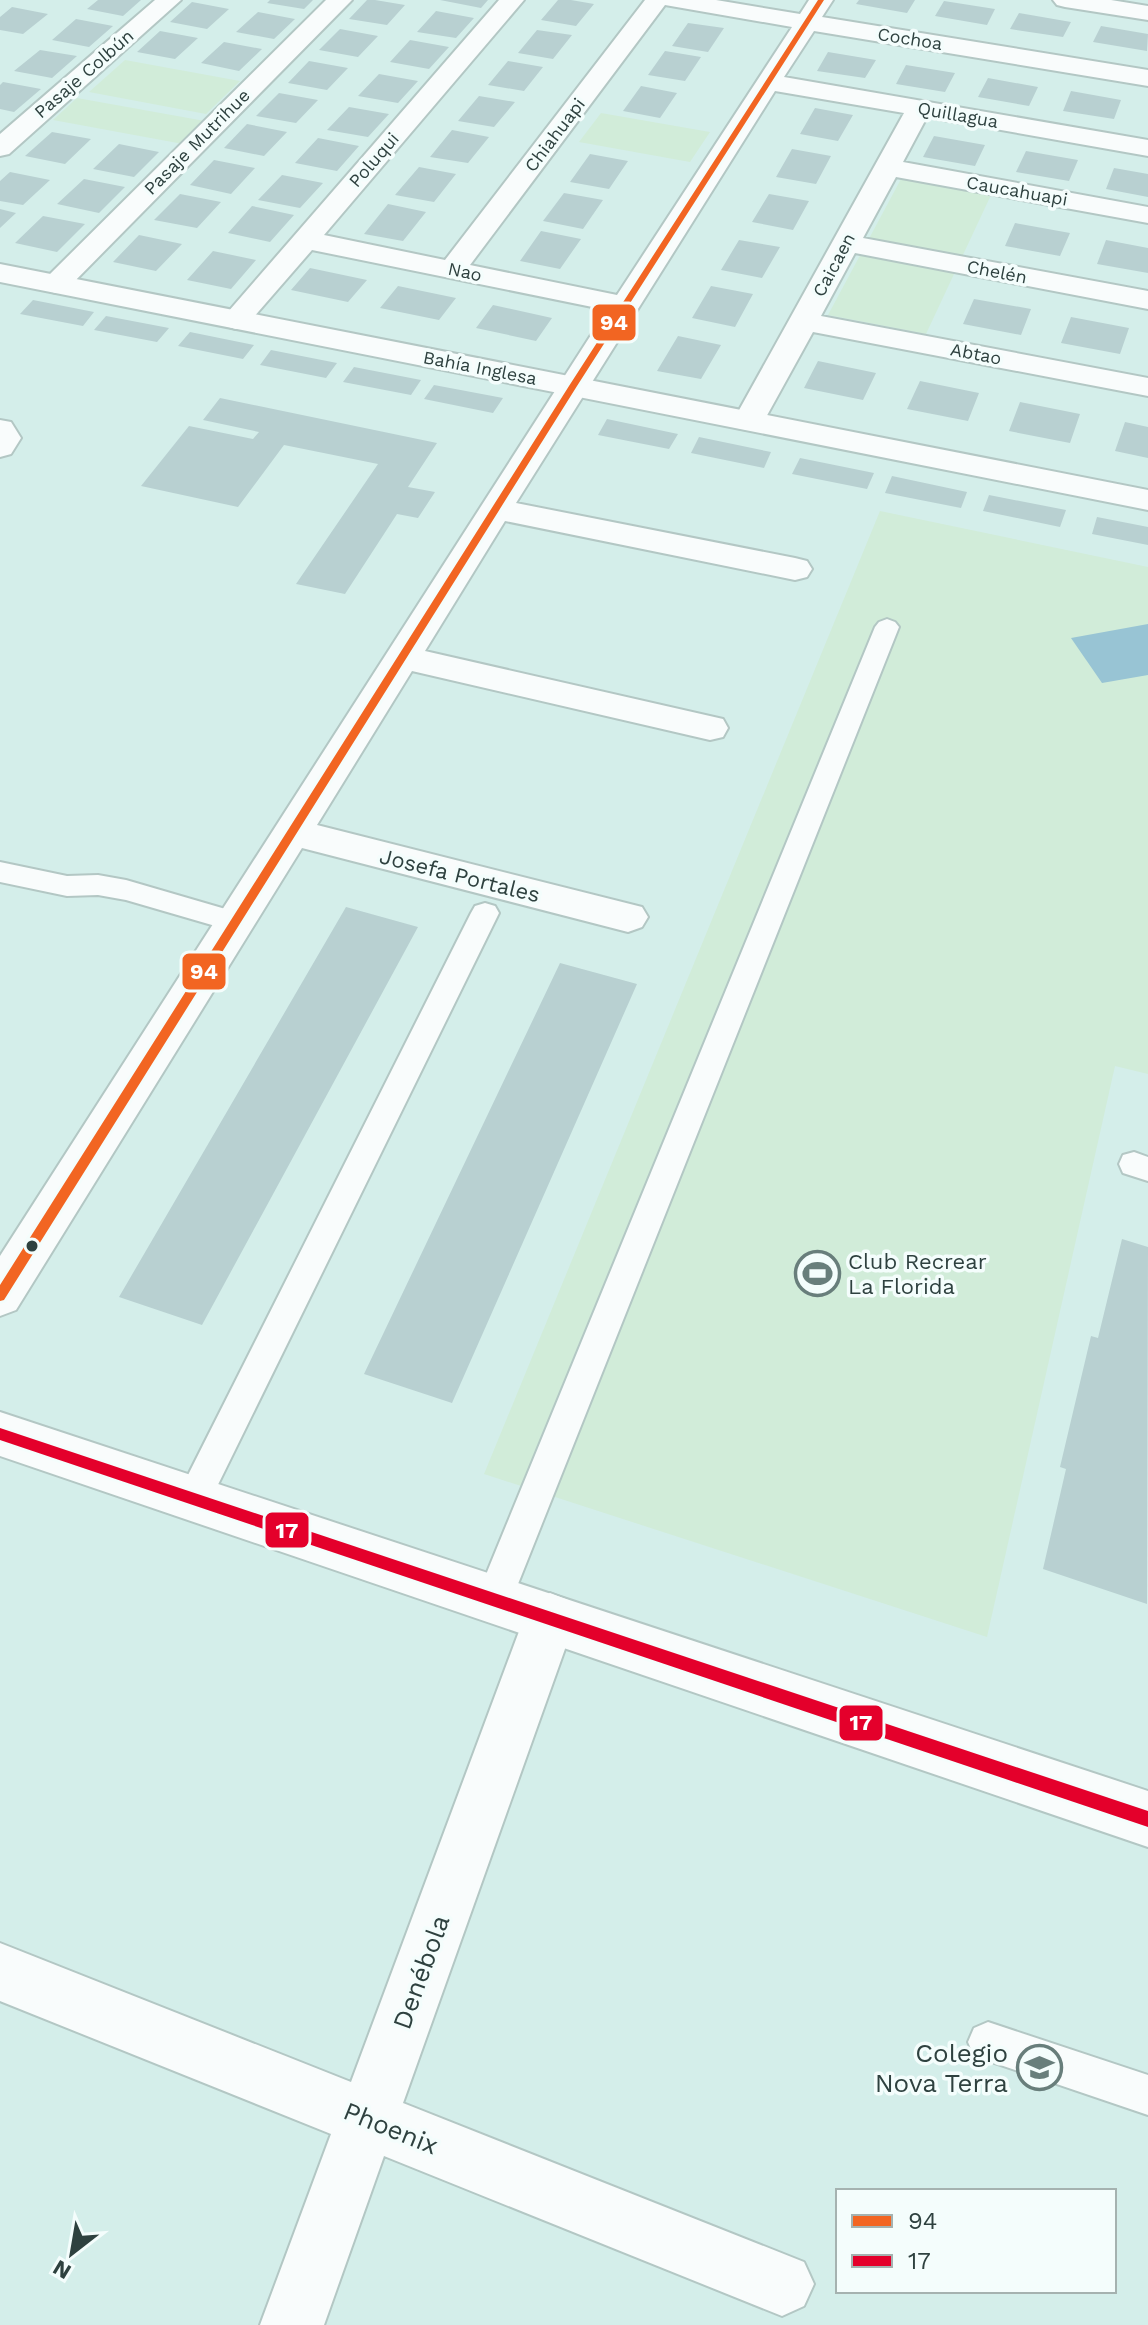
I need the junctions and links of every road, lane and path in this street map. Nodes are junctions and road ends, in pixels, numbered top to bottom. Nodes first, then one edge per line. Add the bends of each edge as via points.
1 (169, 0) edge
2 (340, 0) edge
3 (512, 0) edge
4 (657, 0) edge
5 (672, 0) edge
6 (1075, 1) edge
7 (814, 11) edge
8 (1148, 13) edge
9 (1148, 78) edge
10 (768, 82) junction
11 (919, 109) junction
12 (0, 148) edge
13 (1148, 148) edge
14 (886, 167) junction
15 (1148, 215) edge
16 (305, 240) junction
17 (845, 243) junction
18 (452, 270) junction
19 (0, 273) edge
20 (56, 284) junction
21 (1148, 300) edge
22 (625, 305) junction
23 (236, 320) junction
24 (803, 321) junction
25 (573, 386) junction
26 (1148, 387) edge
27 (749, 421) junction
28 (0, 429) edge
29 (0, 447) edge
30 (1148, 500) edge
31 (496, 509) junction
32 (795, 569) dead end
33 (887, 627) dead end
34 (402, 657) junction
35 (710, 728) dead end
36 (292, 832) junction
37 (0, 872) edge
38 (485, 913) dead end
39 (628, 917) dead end
40 (236, 922) junction
41 (0, 1296) edge
42 (0, 1434) edge
43 (194, 1498) junction
44 (494, 1599) junction
45 (550, 1618) junction
46 (1148, 1819) edge
47 (0, 1972) edge
48 (988, 2042) dead end
49 (1148, 2095) edge
50 (368, 2118) junction
51 (782, 2284) dead end
52 (292, 2325) edge

1 - 12 street, Pasaje Colbún
2 - 20 street, Pasaje Mutrihue
3 - 16 street, Poluqui
4 - 18 street, Chiahuapi
5 - 7 street, Cochoa
6 - 8 street
7 - 9 street, Cochoa
7 - 10 street
10 - 11 street, Quillagua
10 - 22 street
11 - 13 street, Quillagua
11 - 14 street, Caicaen
14 - 15 street, Caucahuapi
14 - 17 street, Caicaen
16 - 18 street, Nao
16 - 23 street, Poluqui
17 - 21 street, Chelén
17 - 24 street, Caicaen
18 - 22 street, Nao
19 - 20 street, Bahía Inglesa
20 - 23 street, Bahía Inglesa
22 - 25 street
23 - 25 street, Bahía Inglesa
24 - 26 street, Abtao
24 - 27 street, Caicaen
25 - 27 street, Bahía Inglesa
25 - 31 street
27 - 30 street, Bahía Inglesa
28 - 29 street via 5,438
31 - 32 street
31 - 34 street
33 - 44 lane
34 - 35 street
34 - 36 street
36 - 39 street, Josefa Portales
36 - 40 street
37 - 40 lane via 67,886 126,890
38 - 43 lane
40 - 41 street
42 - 43 street
43 - 44 street
44 - 45 street
45 - 46 street
45 - 50 street, Denébola
47 - 50 street, Phoenix
48 - 49 lane
50 - 51 street, Phoenix
50 - 52 street, Denébola

